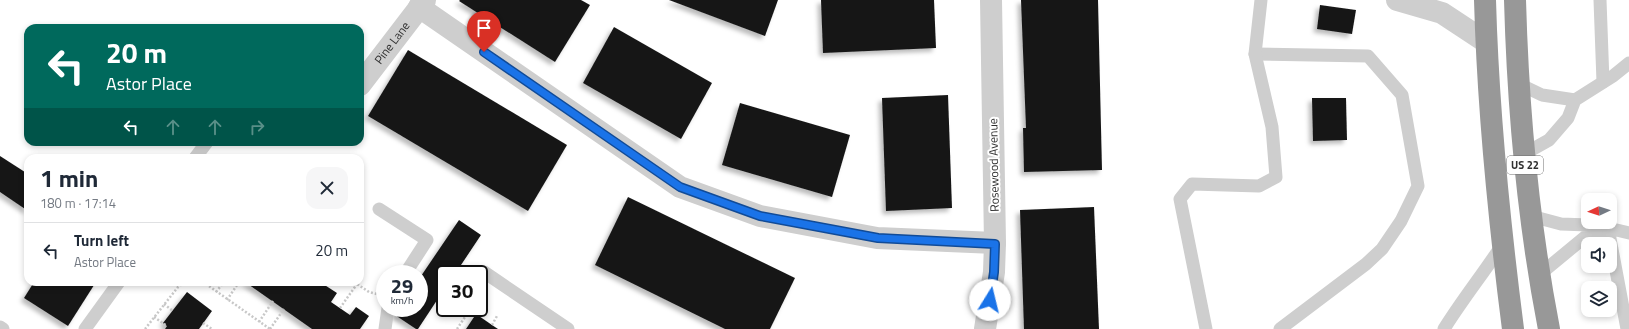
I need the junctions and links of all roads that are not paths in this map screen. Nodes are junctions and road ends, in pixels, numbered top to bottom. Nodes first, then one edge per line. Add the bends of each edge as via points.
1 (991, 0) edge
2 (1261, 0) edge
3 (1397, 0) edge
4 (1485, 0) edge
5 (1515, 0) edge
6 (1600, 0) edge
7 (422, 4) edge
8 (1486, 42) junction
9 (1255, 54) junction
10 (1629, 63) edge
11 (364, 80) edge
12 (1603, 82) junction
13 (1519, 84) junction
14 (1575, 100) junction
15 (1524, 154) junction
16 (379, 209) dead end
17 (1531, 216) junction
18 (1581, 225) edge
19 (1605, 229) edge
20 (1608, 229) edge
21 (1612, 229) edge
22 (1629, 233) edge
23 (995, 244) junction
24 (1502, 245) junction
25 (411, 265) edge
26 (488, 275) edge
27 (1539, 275) junction
28 (116, 286) edge
29 (387, 317) edge
30 (0, 327) edge
31 (3, 329) edge
32 (86, 329) edge
33 (385, 329) edge
34 (568, 329) edge
35 (985, 329) edge
36 (1206, 329) edge
37 (1280, 329) edge
38 (1444, 329) edge
39 (1513, 329) edge
40 (1549, 329) edge
41 (1627, 329) edge

1 - 23 street, Rosewood Avenue
2 - 9 lane
3 - 8 street via 1442,13
4 - 8 highway, US 22
5 - 13 highway, US 22
6 - 12 lane
7 - 11 street, Pine Lane
7 - 23 street via 680,187 760,216 878,238
8 - 24 highway, US 22 via 1494,169
9 - 36 lane via 1272,127 1276,177 1259,186 1192,184 1180,199
9 - 37 lane via 1368,56 1402,95 1418,186 1401,221 1382,250
10 - 12 lane
12 - 14 lane
13 - 14 lane via 1542,95
13 - 15 highway, US 22
14 - 15 lane via 1568,118 1549,140
15 - 17 highway, US 22
16 - 25 lane via 428,240
17 - 18 lane via 1561,224
17 - 27 highway, US 22
19 - 27 lane via 1585,237
20 - 41 lane
21 - 22 lane
23 - 35 street, Rosewood Avenue via 994,272
24 - 38 lane
24 - 39 highway, US 22
26 - 34 lane
27 - 40 highway, US 22
28 - 32 lane
29 - 33 lane
30 - 31 lane

